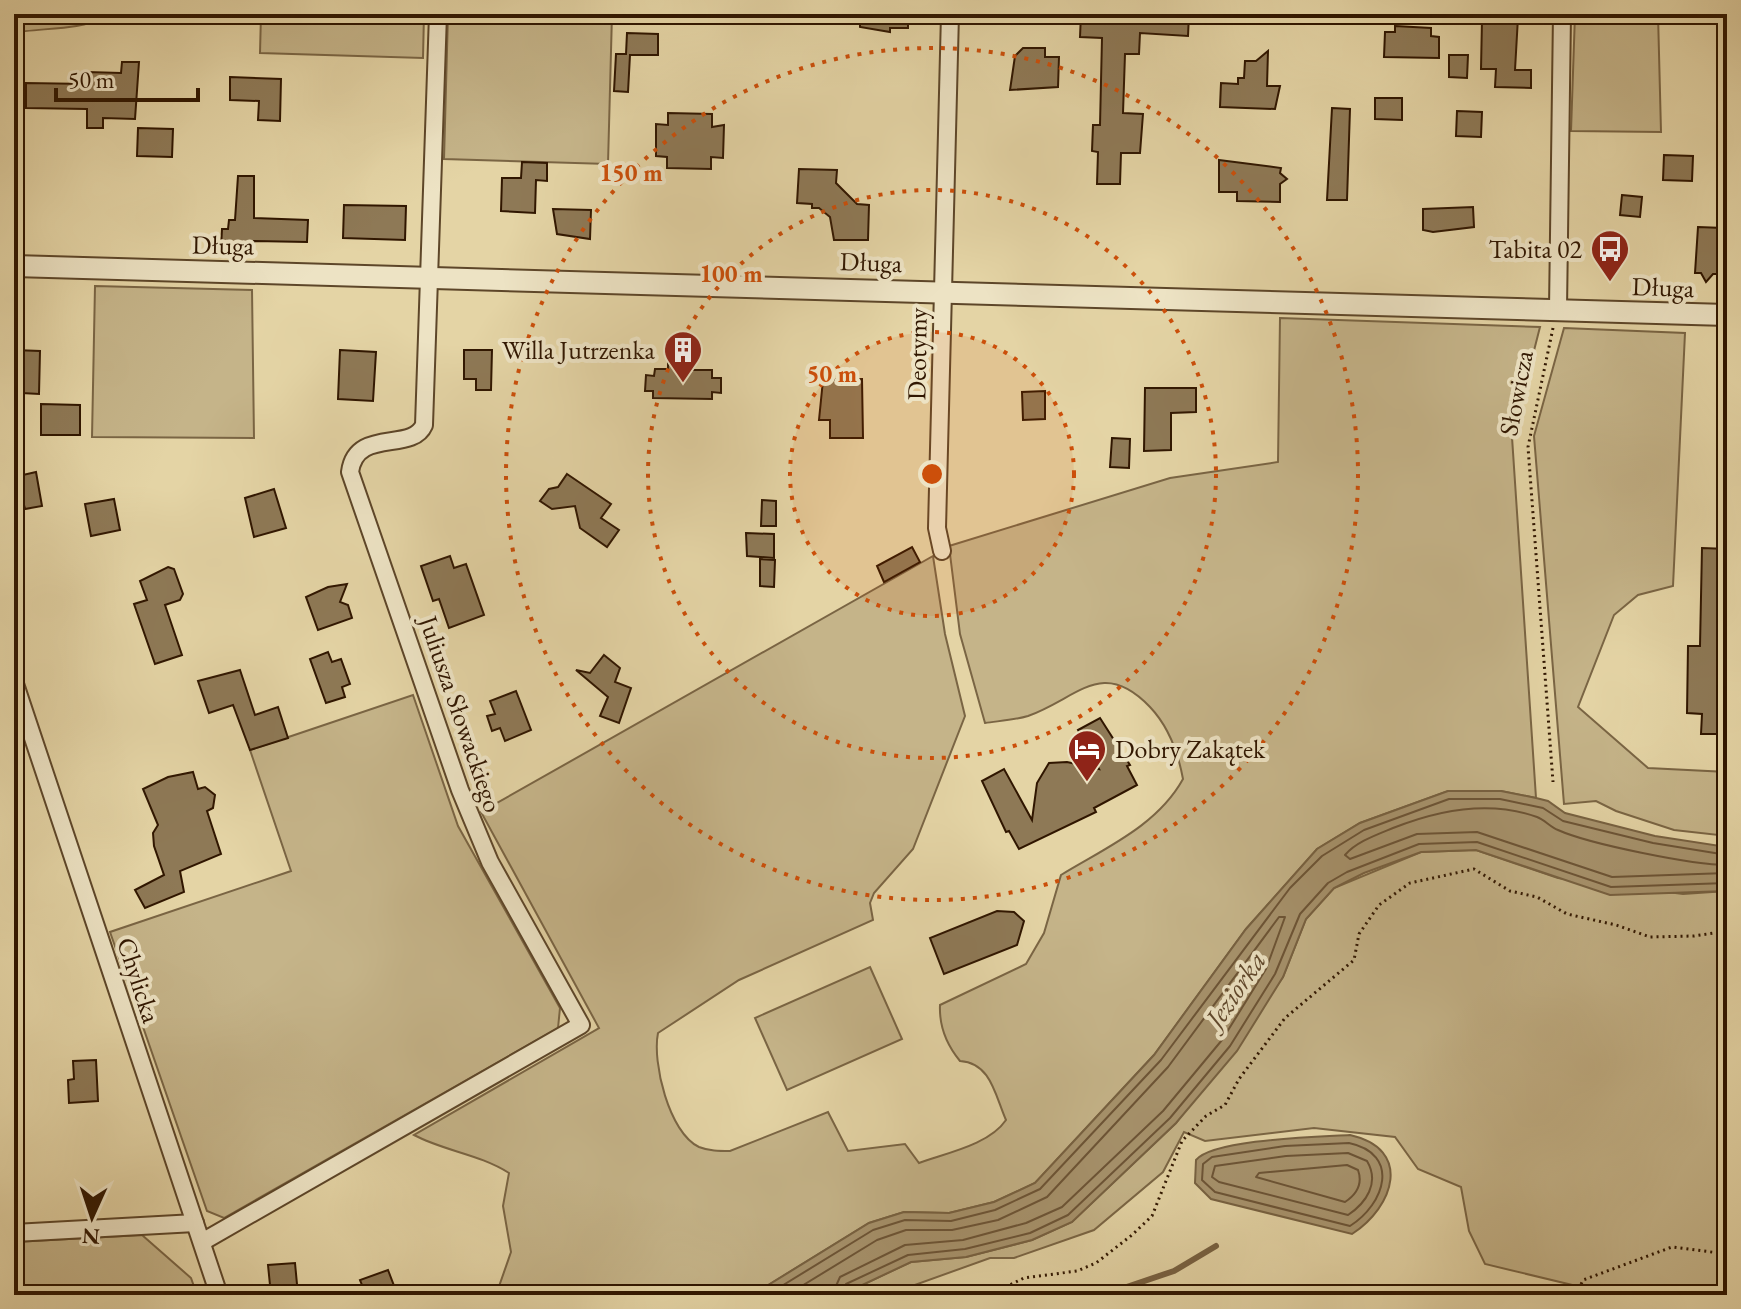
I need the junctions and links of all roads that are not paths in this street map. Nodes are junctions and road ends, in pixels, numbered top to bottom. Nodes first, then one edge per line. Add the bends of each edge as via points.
1 (438, 14) edge
2 (950, 14) edge
3 (1562, 14) edge
4 (14, 266) edge
5 (429, 276) junction
6 (943, 290) junction
7 (1558, 309) junction
8 (1727, 315) edge
9 (942, 551) dead end
10 (14, 681) edge
11 (20, 716) edge
12 (195, 1223) junction
13 (14, 1233) edge
14 (202, 1242) junction
15 (219, 1295) edge

1 - 5 street, Juliusza Słowackiego
2 - 6 street, Deotymy
3 - 7 street
4 - 5 street, Długa
5 - 6 street, Długa
5 - 14 street, Juliusza Słowackiego via 424,425 415,435 359,451 351,459 350,472 472,819 490,862 581,1025
6 - 7 street, Długa
6 - 9 street, Deotymy via 937,528
7 - 8 street, Długa
10 - 11 street, Chylicka
11 - 12 street, Chylicka
12 - 13 street
12 - 14 street, Chylicka
14 - 15 street, Chylicka

